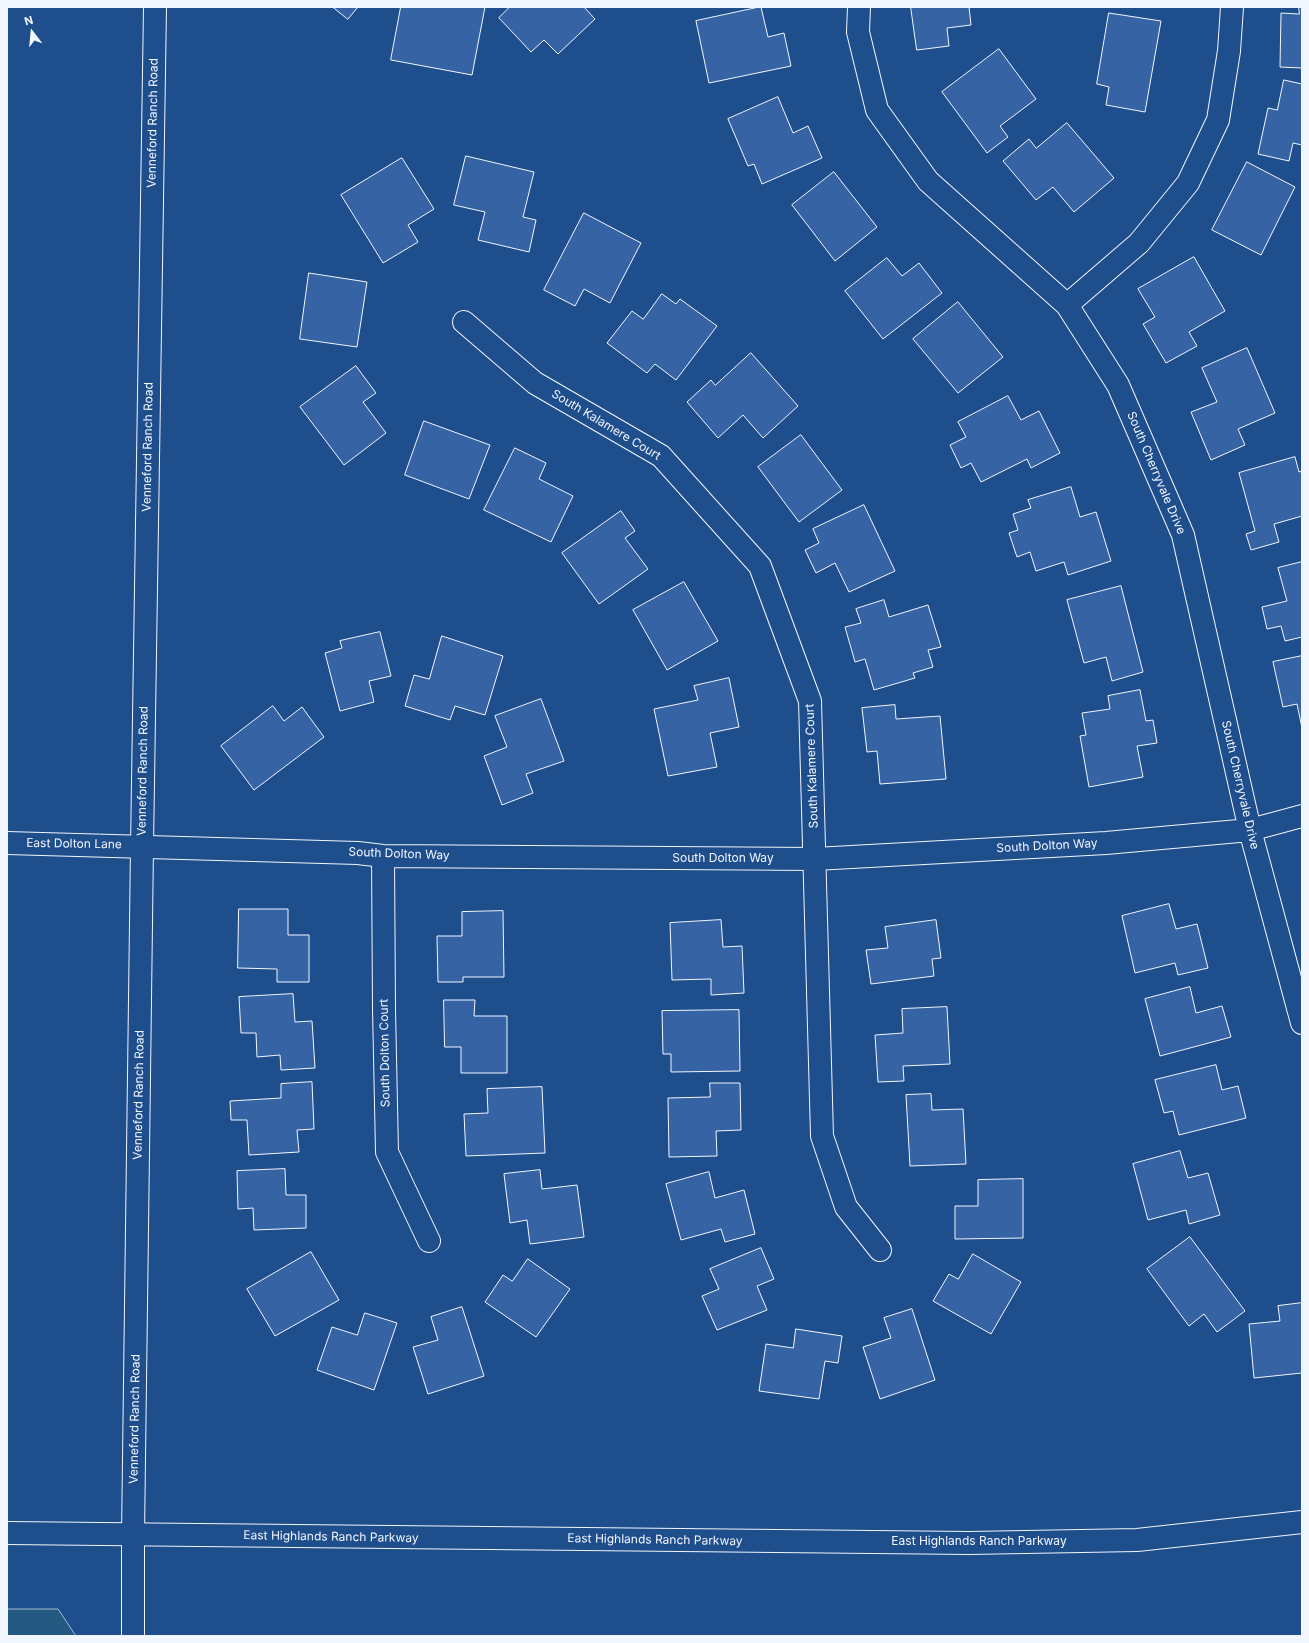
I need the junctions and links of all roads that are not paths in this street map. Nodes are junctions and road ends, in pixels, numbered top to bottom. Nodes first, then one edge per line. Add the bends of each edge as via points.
1 (155, 7) edge
2 (859, 7) edge
3 (1232, 7) edge
4 (1067, 304) junction
5 (464, 322) dead end
6 (1302, 816) edge
7 (1250, 830) junction
8 (7, 843) edge
9 (142, 846) junction
10 (383, 856) junction
11 (816, 859) junction
12 (1302, 1023) edge
13 (429, 1241) dead end
14 (880, 1250) dead end
15 (1302, 1522) edge
16 (7, 1534) edge
17 (133, 1535) junction
18 (133, 1636) edge

1 - 9 street, Venneford Ranch Road
2 - 4 street, South Cherryvale Drive via 858,32 877,110 928,181
3 - 4 street via 1229,51 1218,120 1188,183 1139,243
4 - 7 street, South Cherryvale Drive via 1118,385 1183,535
5 - 11 street, South Kalamere Court via 535,383 661,456 760,566 810,701
6 - 7 street, South Dolton Way
7 - 11 street, South Dolton Way via 1106,843
7 - 12 street, South Cherryvale Drive
8 - 9 street, East Dolton Lane
9 - 10 street, South Dolton Way
9 - 17 street, Venneford Ranch Road
10 - 11 street, South Dolton Way
10 - 13 street, South Dolton Court via 387,1152
11 - 14 street, South Kalamere Court via 822,1136 846,1207
15 - 17 street, East Highlands Ranch Parkway via 1137,1540 969,1543
16 - 17 street, East Highlands Ranch Parkway
17 - 18 street, Venneford Ranch Road

